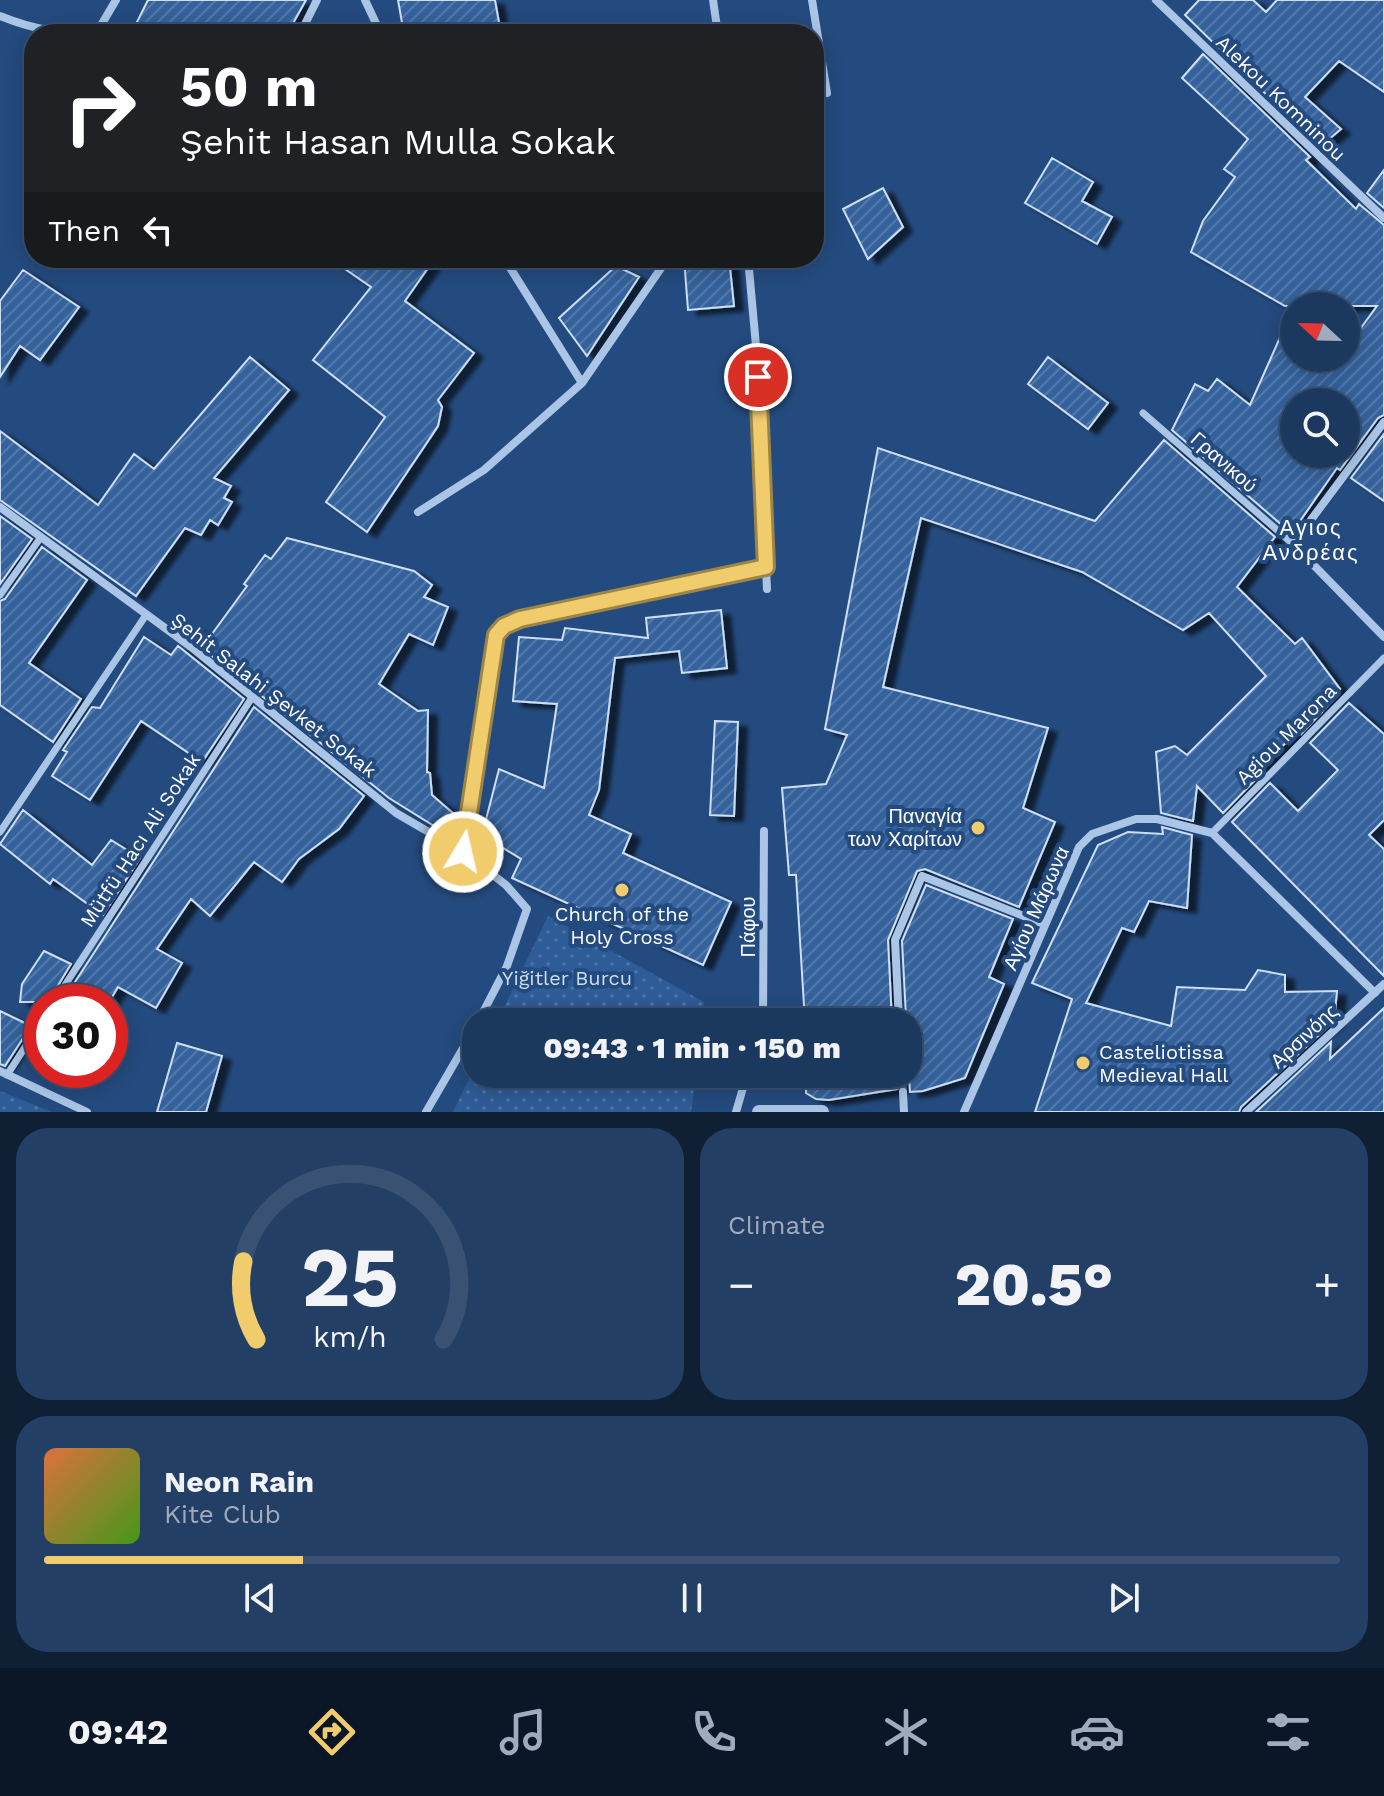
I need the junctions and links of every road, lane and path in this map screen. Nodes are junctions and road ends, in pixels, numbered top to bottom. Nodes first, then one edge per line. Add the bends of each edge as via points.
1 (116, 0) edge
2 (317, 0) edge
3 (365, 0) edge
4 (713, 0) edge
5 (812, 0) edge
6 (1156, 0) edge
7 (0, 16) edge
8 (102, 24) edge
9 (305, 24) edge
10 (376, 24) edge
11 (717, 24) edge
12 (816, 24) edge
13 (24, 25) edge
14 (824, 74) edge
15 (827, 93) dead end
16 (1384, 218) edge
17 (510, 268) edge
18 (661, 268) edge
19 (749, 268) edge
20 (582, 383) junction
21 (1143, 413) dead end
22 (1384, 422) edge
23 (0, 507) edge
24 (418, 512) dead end
25 (41, 537) junction
26 (1293, 544) junction
27 (766, 567) junction
28 (767, 589) dead end
29 (0, 595) edge
30 (146, 615) junction
31 (1384, 637) edge
32 (1384, 658) edge
33 (253, 696) junction
34 (764, 831) dead end
35 (0, 832) edge
36 (1212, 833) junction
37 (463, 852) junction
38 (1044, 924) junction
39 (66, 984) edge
40 (1384, 984) edge
41 (1375, 993) junction
42 (485, 1008) edge
43 (763, 1008) edge
44 (898, 1008) edge
45 (24, 1046) edge
46 (462, 1050) edge
47 (4, 1073) edge
48 (743, 1088) edge
49 (903, 1092) tunnel mouth
50 (87, 1112) edge
51 (426, 1112) edge
52 (736, 1112) edge
53 (759, 1112) edge
54 (822, 1112) edge
55 (904, 1112) edge
56 (964, 1112) edge
57 (1246, 1112) edge

1 - 8 street
2 - 9 street
3 - 10 street
4 - 11 street
5 - 12 street
6 - 16 street, Alekou Komninou
7 - 13 street
14 - 15 street
17 - 20 street
18 - 20 street
19 - 27 street
20 - 24 street via 484,470
21 - 26 street, Γρανικού
22 - 26 street
23 - 25 street, Şehit Salahi Şevket Sokak
25 - 29 street
25 - 30 street, Şehit Salahi Şevket Sokak
26 - 31 street, Γρανικού
27 - 28 street
27 - 37 street via 504,626 496,635
30 - 33 street, Şehit Salahi Şevket Sokak
30 - 35 street
32 - 36 street, Agiou Marona
33 - 37 street, Şehit Salahi Şevket Sokak via 396,813
33 - 39 street, Mütfü Hacı Ali Sokak
34 - 43 street, Πάφου
36 - 38 street, Αγίου Μάρωνα via 1136,819 1092,834 1079,847
36 - 41 street
37 - 42 street, Şehit Salahi Şevket Sokak via 527,909
38 - 44 street via 922,876 895,940
38 - 56 street, Αγίου Μάρωνα
40 - 41 street, Αρσινόης
41 - 57 street, Αρσινόης
45 - 47 street
46 - 51 street
47 - 50 street
48 - 52 street
49 - 55 street
53 - 54 street

